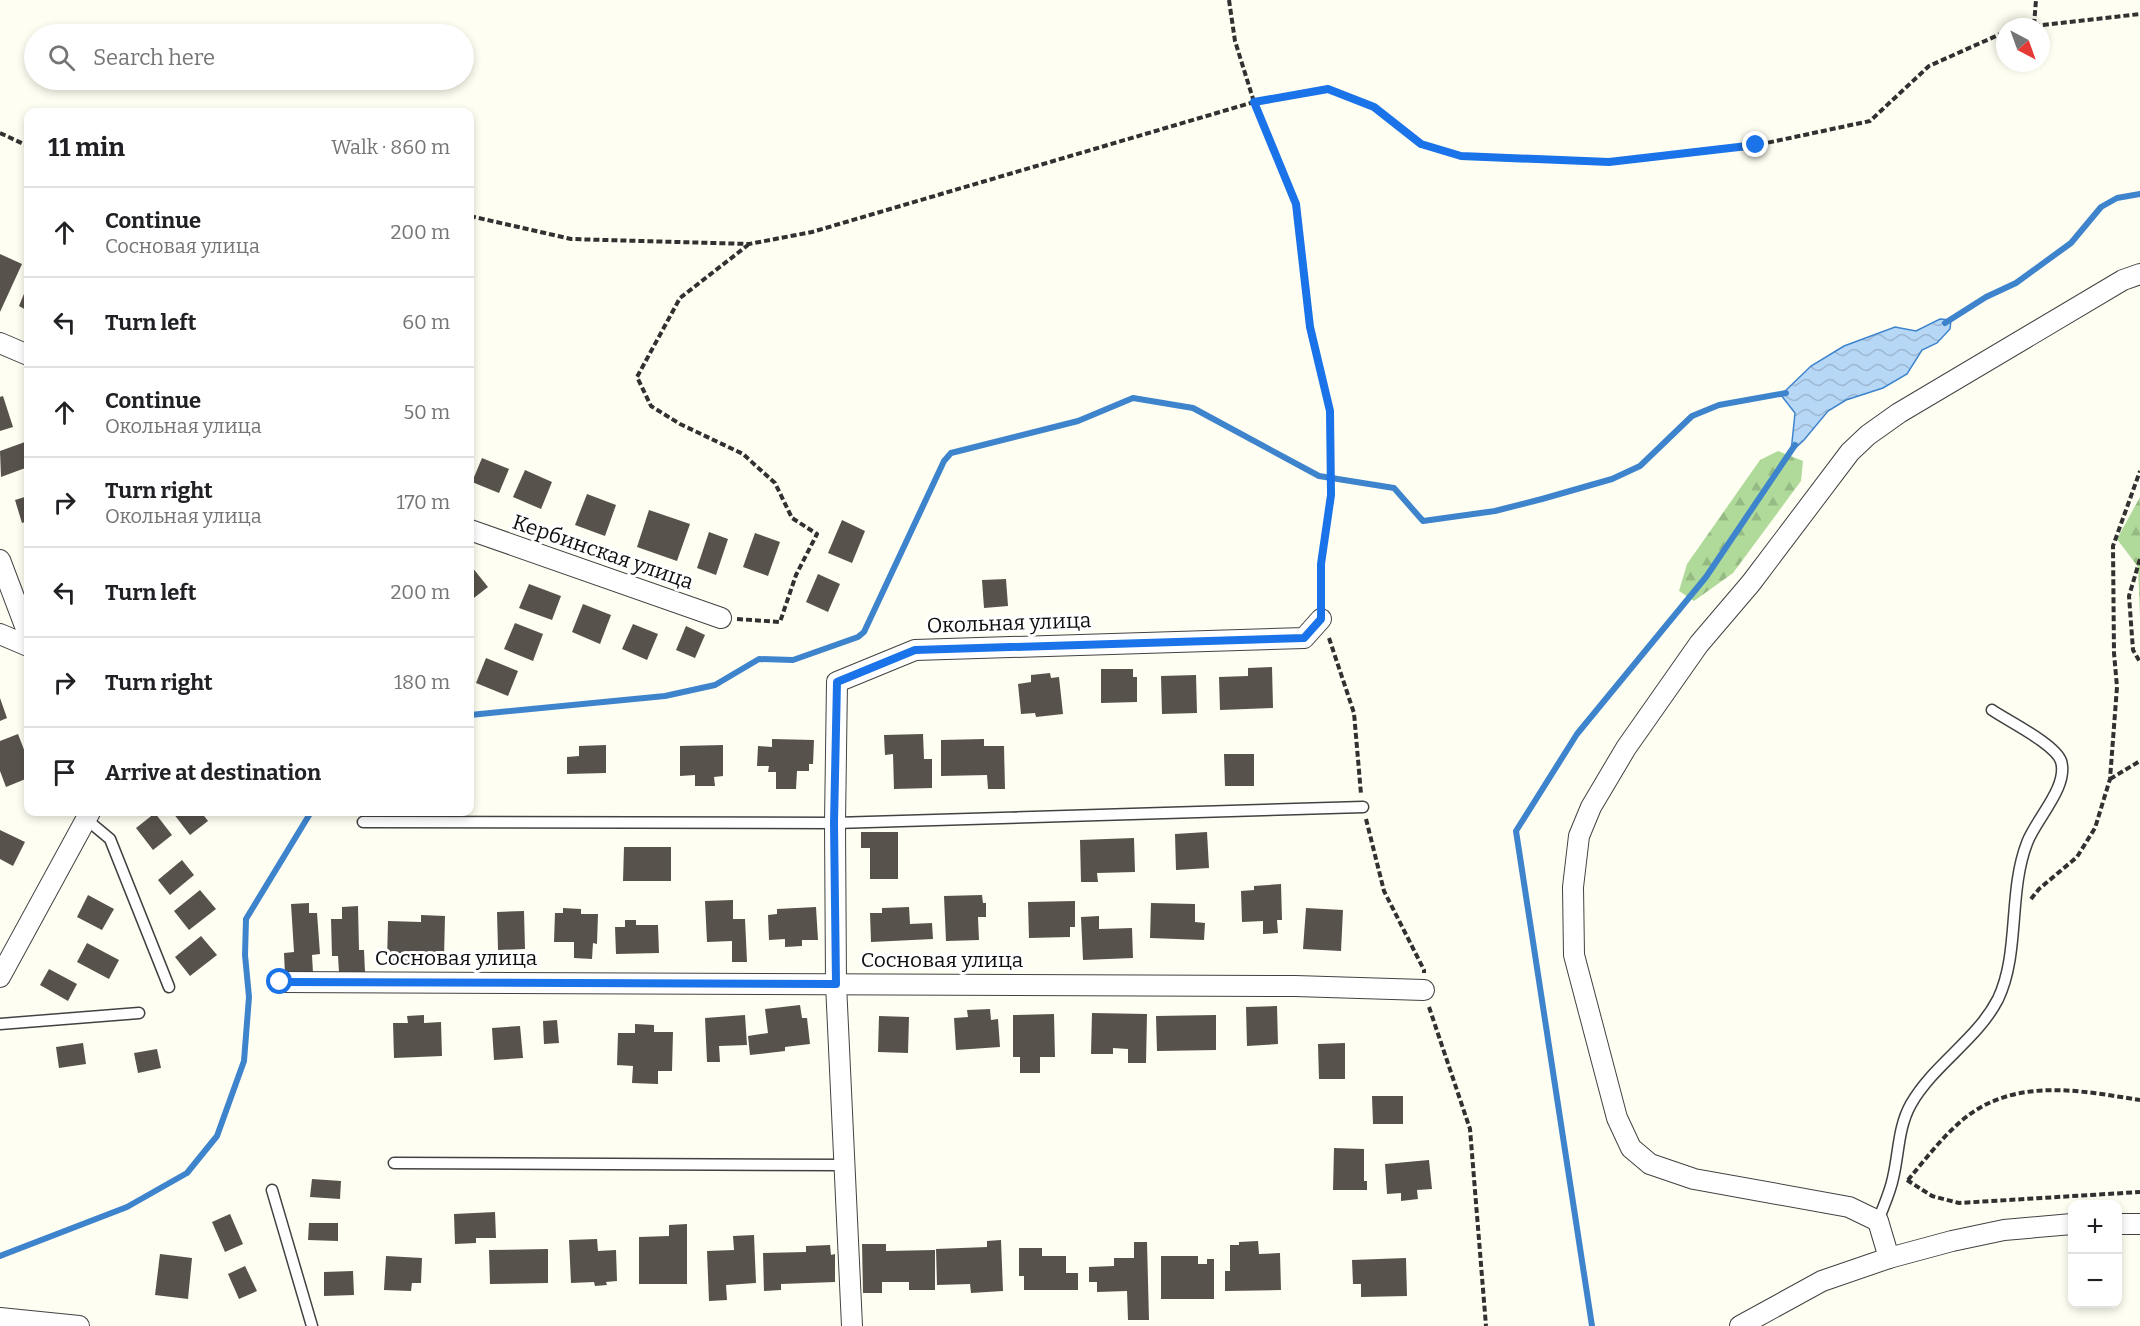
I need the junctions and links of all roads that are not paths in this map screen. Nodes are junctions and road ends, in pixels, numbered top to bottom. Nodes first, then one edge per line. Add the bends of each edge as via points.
1 (2140, 274) edge
2 (0, 344) edge
3 (24, 353) edge
4 (474, 531) edge
5 (0, 560) edge
6 (721, 618) road end
7 (1321, 619) road end
8 (24, 623) edge
9 (0, 634) edge
10 (24, 644) edge
11 (1992, 710) dead end
12 (1362, 807) road end
13 (87, 816) edge
14 (89, 816) edge
15 (363, 822) dead end
16 (834, 823) junction
17 (0, 977) edge
18 (280, 982) dead end
19 (836, 984) junction
20 (169, 987) dead end
21 (1424, 990) road end
22 (139, 1013) dead end
23 (0, 1024) edge
24 (394, 1163) dead end
25 (846, 1165) junction
26 (272, 1190) dead end
27 (1878, 1221) junction
28 (2068, 1224) edge
29 (2122, 1224) edge
30 (2140, 1224) edge
31 (1889, 1258) junction
32 (0, 1318) edge
33 (79, 1326) edge
34 (312, 1326) edge
35 (852, 1326) edge
36 (1740, 1326) edge

1 - 27 street via 2123,280 1899,413 1850,452 1751,583 1699,644 1633,738 1591,807 1579,836 1573,887 1574,955 1617,1118 1630,1148 1650,1164 1694,1179 1849,1207
2 - 3 street
4 - 6 street, Кербинская улица
5 - 8 street
7 - 16 street, Окольная улица via 1304,638 915,650 837,682
9 - 10 street
11 - 27 lane via 2050,748 2060,760 2062,776 2027,841 2018,871 2007,970 1999,997 1910,1105 1899,1135 1893,1180
12 - 16 lane
13 - 17 street
14 - 20 lane via 110,839
15 - 16 lane
16 - 19 street
18 - 19 street, Сосновая улица
19 - 21 street, Сосновая улица
19 - 25 street
22 - 23 lane
24 - 25 lane
25 - 35 street
26 - 34 lane
27 - 31 street
28 - 31 street via 2004,1230
29 - 30 street
31 - 36 street via 1822,1281
32 - 33 street

